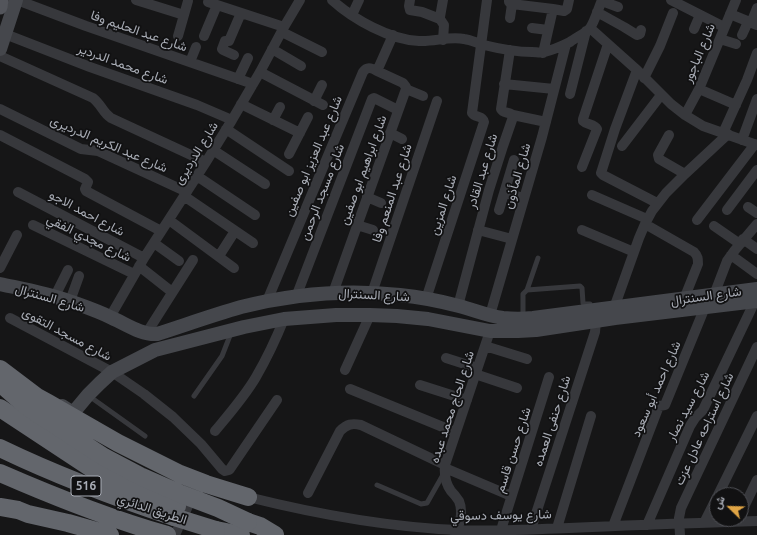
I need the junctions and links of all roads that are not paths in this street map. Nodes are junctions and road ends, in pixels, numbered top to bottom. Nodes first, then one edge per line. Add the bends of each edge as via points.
1 (1, 0) edge
2 (16, 0) edge
3 (136, 0) edge
4 (300, 0) edge
5 (332, 0) edge
6 (359, 0) edge
7 (443, 0) edge
8 (487, 0) edge
9 (568, 0) edge
10 (602, 0) edge
11 (671, 0) edge
12 (736, 0) edge
13 (188, 1) dead end
14 (510, 2) edge
15 (410, 4) edge
16 (0, 7) edge
17 (618, 7) dead end
18 (757, 8) edge
19 (553, 9) junction
20 (240, 12) junction
21 (597, 12) junction
22 (673, 13) dead end
23 (730, 14) junction
24 (352, 15) junction
25 (700, 15) junction
26 (184, 16) junction
27 (510, 18) dead end
28 (445, 21) junction
29 (752, 23) edge
30 (724, 27) junction
31 (532, 28) dead end
32 (588, 29) junction
33 (694, 29) dead end
34 (283, 30) junction
35 (548, 30) junction
36 (641, 30) dead end
37 (5, 34) junction
38 (742, 35) dead end
39 (178, 36) dead end
40 (204, 36) dead end
41 (393, 36) junction
42 (720, 39) junction
43 (443, 40) junction
44 (482, 44) junction
45 (566, 44) junction
46 (608, 44) junction
47 (736, 44) dead end
48 (196, 47) dead end
49 (0, 49) edge
50 (272, 49) junction
51 (510, 50) junction
52 (322, 52) dead end
53 (543, 52) junction
54 (757, 53) edge
55 (234, 55) dead end
56 (0, 56) edge
57 (248, 58) dead end
58 (190, 62) junction
59 (301, 66) dead end
60 (636, 70) junction
61 (377, 71) junction
62 (260, 72) junction
63 (644, 78) junction
64 (238, 79) junction
65 (253, 84) junction
66 (504, 84) junction
67 (322, 85) dead end
68 (406, 89) junction
69 (554, 89) junction
70 (699, 89) junction
71 (570, 94) dead end
72 (661, 95) junction
73 (423, 96) dead end
74 (757, 99) edge
75 (436, 101) dead end
76 (241, 104) junction
77 (736, 105) junction
78 (280, 107) dead end
79 (0, 109) edge
80 (398, 110) junction
81 (513, 115) junction
82 (685, 115) junction
83 (308, 117) dead end
84 (232, 120) junction
85 (273, 120) junction
86 (546, 122) junction
87 (226, 129) junction
88 (300, 133) junction
89 (390, 133) junction
90 (725, 134) junction
91 (0, 135) edge
92 (669, 135) dead end
93 (402, 139) dead end
94 (742, 140) junction
95 (756, 145) edge
96 (622, 146) dead end
97 (213, 150) junction
98 (289, 154) dead end
99 (514, 160) dead end
100 (206, 162) junction
101 (582, 168) dead end
102 (757, 170) edge
103 (289, 171) dead end
104 (733, 172) junction
105 (685, 174) junction
106 (197, 176) junction
107 (748, 182) junction
108 (266, 184) dead end
109 (18, 192) dead end
110 (505, 193) junction
111 (185, 194) junction
112 (592, 195) dead end
113 (367, 197) junction
114 (524, 198) junction
115 (381, 203) dead end
116 (657, 203) junction
117 (499, 210) dead end
118 (727, 210) dead end
119 (255, 216) dead end
120 (169, 220) junction
121 (697, 220) dead end
122 (646, 221) junction
123 (757, 224) edge
124 (33, 225) dead end
125 (358, 225) junction
126 (714, 226) dead end
127 (373, 230) dead end
128 (478, 230) junction
129 (582, 230) dead end
130 (161, 231) junction
131 (235, 231) junction
132 (17, 235) dead end
133 (512, 239) junction
134 (742, 242) junction
135 (154, 243) junction
136 (252, 243) dead end
137 (757, 249) edge
138 (634, 252) junction
139 (731, 255) junction
140 (219, 256) junction
141 (538, 258) dead end
142 (193, 260) dead end
143 (179, 261) dead end
144 (139, 266) junction
145 (0, 268) edge
146 (234, 268) dead end
147 (68, 270) dead end
148 (757, 274) edge
149 (80, 276) dead end
150 (0, 284) edge
151 (526, 290) junction
152 (172, 292) junction
153 (333, 293) junction
154 (372, 293) junction
155 (714, 295) junction
156 (55, 296) junction
157 (296, 296) junction
158 (756, 297) edge
159 (426, 299) junction
160 (684, 299) junction
161 (70, 301) junction
162 (267, 301) junction
163 (593, 304) dead end
164 (458, 306) junction
165 (705, 307) junction
166 (614, 308) junction
167 (370, 315) junction
168 (110, 317) junction
169 (10, 318) dead end
170 (284, 319) junction
171 (522, 319) junction
172 (596, 321) junction
173 (496, 324) junction
174 (232, 330) junction
175 (148, 334) junction
176 (485, 346) junction
177 (757, 347) edge
178 (155, 350) junction
179 (446, 358) dead end
180 (527, 359) dead end
181 (0, 366) edge
182 (0, 369) edge
183 (345, 370) dead end
184 (476, 371) junction
185 (112, 372) junction
186 (549, 377) dead end
187 (0, 383) edge
188 (420, 384) dead end
189 (516, 388) dead end
190 (350, 389) dead end
191 (88, 395) junction
192 (194, 396) dead end
193 (277, 400) dead end
194 (467, 400) junction
195 (0, 408) edge
196 (73, 413) junction
197 (591, 416) dead end
198 (757, 416) edge
199 (215, 431) dead end
200 (455, 432) junction
201 (145, 436) dead end
202 (0, 448) edge
203 (445, 468) junction
204 (0, 473) edge
205 (757, 480) edge
206 (377, 485) dead end
207 (722, 487) edge
208 (308, 493) dead end
209 (512, 496) junction
210 (248, 497) joint
211 (749, 497) edge
212 (0, 507) edge
213 (709, 513) edge
214 (0, 514) edge
215 (28, 514) junction
216 (175, 519) edge
217 (709, 522) edge
218 (704, 523) junction
219 (680, 524) junction
220 (648, 525) junction
221 (613, 526) junction
222 (244, 528) edge
223 (557, 528) junction
224 (531, 529) junction
225 (501, 530) junction
226 (161, 533) edge
227 (456, 533) edge
228 (110, 535) edge
229 (275, 535) edge
230 (680, 535) edge

1 - 16 main road
2 - 37 street
2 - 58 street, شارع عبد الحليم وفا
3 - 26 street
4 - 34 street, شارع الدرديرى
5 - 24 street
6 - 24 street
7 - 28 street via 440,14
8 - 44 street
9 - 19 street via 565,11
10 - 17 street
10 - 21 street
11 - 25 street
12 - 23 street, شارع الباجور
13 - 26 street
14 - 19 street
14 - 27 street
15 - 28 street via 412,10
18 - 29 street
19 - 35 street
20 - 34 street
20 - 40 street via 213,3
20 - 55 street via 229,41 225,41 222,49
21 - 32 street
21 - 36 street via 637,35
22 - 63 street
23 - 29 street
23 - 30 street, شارع الباجور
24 - 41 street
25 - 30 street
25 - 33 street
26 - 39 street
28 - 43 street
29 - 38 street
30 - 42 street, شارع الباجور
31 - 35 street
32 - 45 street
32 - 46 street
32 - 71 street
34 - 50 street, شارع الدرديرى
34 - 52 street
35 - 53 street
37 - 49 street
37 - 84 street, شارع محمد الدردير
41 - 43 street via 417,41
41 - 61 street
42 - 47 street
42 - 70 street, شارع الباجور
43 - 44 street via 456,38
44 - 51 street
44 - 159 street, شارع المزين via 472,113 484,122
45 - 53 street
45 - 69 street, شارع المأذون
46 - 60 street
46 - 101 street via 583,119 585,123 597,129
48 - 58 street
50 - 59 street
50 - 62 street, شارع الدرديرى
51 - 53 street
51 - 66 street
54 - 77 street
56 - 100 street via 93,98 106,116
57 - 64 street
58 - 64 street, شارع عبد الحليم وفا
60 - 63 street
60 - 116 street via 602,173
61 - 68 street via 403,83
61 - 162 street, شارع عبد العزيز ابو صفين via 368,68 363,72
62 - 65 street, شارع الدرديرى
62 - 67 street via 319,103
63 - 72 street
64 - 65 street, شارع عبد الحليم وفا
65 - 76 street, شارع الدرديرى
66 - 69 street
66 - 81 street via 501,108 502,111
68 - 73 street
68 - 80 street, شارع ابراهيم ابو صفين
69 - 86 street, شارع المأذون
70 - 77 street
70 - 82 street, شارع الباجور
72 - 82 street
72 - 96 street
74 - 94 street
75 - 154 street, شارع عبد المنعم وفا
76 - 84 street, شارع الدرديرى
76 - 85 street
77 - 90 street
78 - 85 street
79 - 111 street, شارع عبد الكريم الدرديرى via 80,149 98,151
80 - 89 street, شارع ابراهيم ابو صفين
80 - 157 street, شارع مسجد الرحمن via 372,99
81 - 86 street
81 - 128 street, شارع عبد القادر
82 - 90 street via 703,126
83 - 88 street
84 - 87 street, شارع الدرديرى
85 - 88 street
86 - 114 street, شارع المأذون
87 - 97 street, شارع الدرديرى
87 - 103 street
88 - 98 street
89 - 93 street
89 - 113 street, شارع ابراهيم ابو صفين
90 - 94 street
90 - 105 street
91 - 130 street via 85,179 88,182 86,191
92 - 105 street via 658,155 659,159
94 - 95 street
95 - 104 street
97 - 100 street, شارع الدرديرى
97 - 108 street
99 - 110 street
100 - 106 street, شارع الدرديرى
102 - 107 street
104 - 107 street
104 - 121 street
105 - 116 street
106 - 111 street, شارع الدرديرى
106 - 119 street
107 - 118 street
109 - 144 street, شارع احمد الاجو
110 - 114 street
110 - 117 street
111 - 120 street, شارع الدرديرى
111 - 131 street, شارع عبد الكريم الدرديرى
112 - 122 street
113 - 115 street
113 - 125 street, شارع ابراهيم ابو صفين
114 - 133 street, شارع المأذون
116 - 122 street
120 - 130 street, شارع الدرديرى
120 - 140 street
122 - 138 street
122 - 160 street via 697,256 698,264
123 - 134 street
124 - 144 street, شارع مجدي الفقي
125 - 127 street
125 - 153 street, شارع ابراهيم ابو صفين
126 - 134 street
128 - 133 street
128 - 164 street, شارع عبد القادر
129 - 138 street
130 - 135 street, شارع الدرديرى
131 - 136 street, شارع عبد الكريم الدرديرى
131 - 140 street
132 - 145 street
133 - 173 street, شارع المأذون
134 - 137 street
134 - 139 street
135 - 143 street
135 - 144 street, شارع الدرديرى
138 - 166 street
139 - 148 street
139 - 155 street
140 - 146 street
141 - 151 lane
142 - 152 street
144 - 152 street
144 - 168 street, شارع الدرديرى
147 - 156 street
149 - 161 street
150 - 156 street, شارع السنترال
151 - 163 lane via 580,286 583,304
151 - 171 lane via 523,294
152 - 175 street
153 - 154 street, شارع السنترال
153 - 157 street, شارع السنترال
154 - 159 street, شارع السنترال
155 - 158 street, شارع السنترال
155 - 160 street, شارع السنترال
156 - 161 street, شارع السنترال
157 - 162 street, شارع السنترال
158 - 165 street, شارع السنترال
158 - 220 street, شارع سيد نصار via 703,410 690,426
159 - 164 street, شارع السنترال
160 - 166 street, شارع السنترال
161 - 168 street, شارع السنترال
162 - 175 street, شارع السنترال via 157,334
164 - 173 street, شارع السنترال
165 - 172 street, شارع السنترال
165 - 221 street, شارع احمد أبو سعود via 664,405 659,406
166 - 171 street, شارع السنترال
167 - 170 street, شارع السنترال
167 - 173 street, شارع السنترال
167 - 183 street
168 - 175 street, شارع السنترال
169 - 185 street, شارع مسجد التقوى
170 - 174 street, شارع السنترال
170 - 199 street via 255,378
171 - 173 street, شارع السنترال
172 - 173 street, شارع السنترال via 536,330
172 - 224 street, شارع حنفى العمده via 595,332
173 - 176 street, شارع الحاج محمد عبده
174 - 178 street, شارع السنترال
174 - 192 lane via 222,356
175 - 178 street
176 - 180 street
176 - 184 street, شارع الحاج محمد عبده
177 - 219 street, شارع استراحه عادل عزت via 681,508
178 - 185 street, شارع السنترال
179 - 184 street
181 - 196 street
182 - 210 highway, bridge via 48,404 151,460 206,484
184 - 189 street
184 - 194 street, شارع الحاج محمد عبده
185 - 191 street, شارع السنترال
185 - 193 street, شارع مسجد التقوى via 174,417 225,470 230,469
186 - 209 street, شارع حسن قاسم
187 - 222 highway, bridge via 38,414 104,457 180,494 218,508
188 - 194 street
190 - 200 street
191 - 196 street, شارع السنترال
191 - 201 lane
194 - 200 street, شارع الحاج محمد عبده
195 - 216 highway via 74,458 134,490
196 - 216 street via 198,479
197 - 223 street
198 - 207 street
200 - 203 street, شارع الحاج محمد عبده
202 - 216 highway, الطريق الدائري / 516 via 74,482
203 - 206 lane via 427,504 421,504
203 - 208 street via 361,425 350,424 340,431
203 - 209 street
203 - 227 street, شارع الحاج محمد عبده via 447,486 459,501 460,524
204 - 226 highway, الطريق الدائري / 516 via 117,520
205 - 211 street
209 - 225 street, شارع حسن قاسم
210 - 227 street, شارع يوسف دسوقي via 340,517
212 - 215 highway
213 - 218 street
214 - 215 highway
215 - 228 highway
216 - 222 highway, الطريق الدائري / 516, bridge via 216,530
216 - 222 highway, bridge via 225,518
217 - 218 street, شارع يوسف دسوقي
218 - 219 street, شارع يوسف دسوقي
219 - 220 street, شارع يوسف دسوقي
219 - 230 street, شارع استراحه عادل عزت
220 - 221 street, شارع يوسف دسوقي
221 - 223 street, شارع يوسف دسوقي
222 - 229 highway via 260,526
223 - 224 street, شارع يوسف دسوقي
224 - 225 street, شارع يوسف دسوقي
225 - 227 street, شارع يوسف دسوقي

